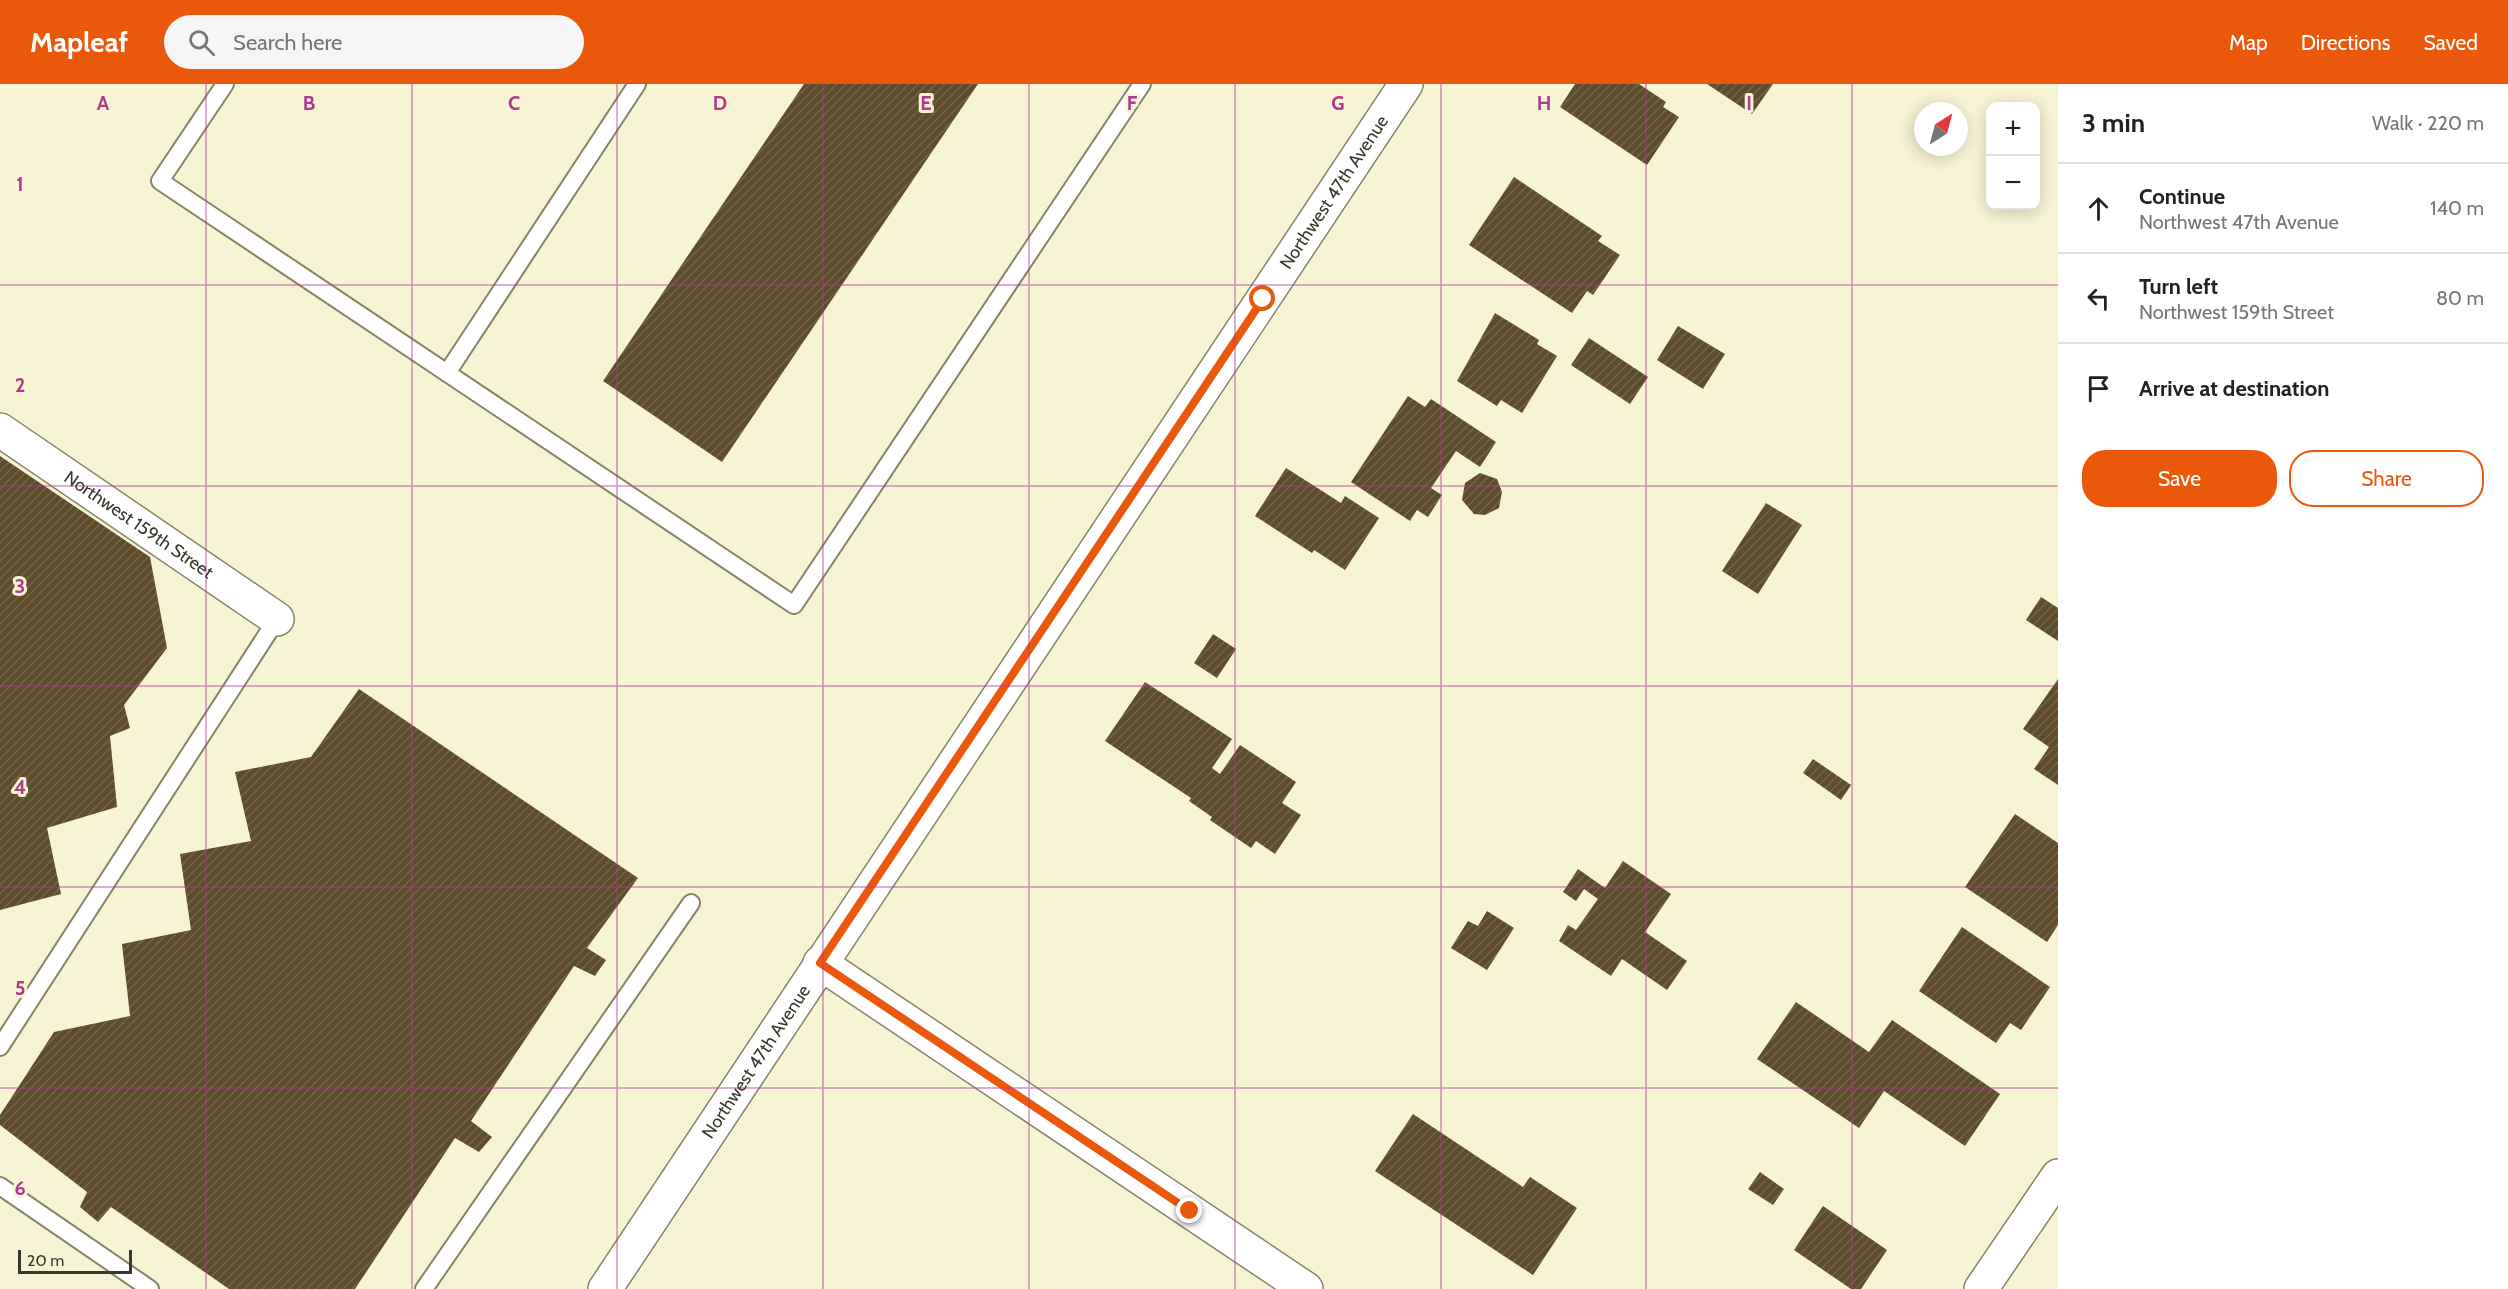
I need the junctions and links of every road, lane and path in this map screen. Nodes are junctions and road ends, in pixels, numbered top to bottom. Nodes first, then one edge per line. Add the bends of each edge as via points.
1 (225, 84) edge
2 (637, 84) edge
3 (1142, 84) edge
4 (1406, 84) edge
5 (447, 373) junction
6 (0, 430) edge
7 (278, 619) joint
8 (690, 903) dead end
9 (820, 963) junction
10 (0, 1047) edge
11 (2058, 1176) edge
12 (0, 1186) edge
13 (150, 1289) edge
14 (424, 1289) edge
15 (605, 1289) edge
16 (1306, 1289) edge
17 (1981, 1289) edge

1 - 5 lane via 160,182
2 - 5 lane
3 - 5 lane via 794,605
4 - 9 street, Northwest 47th Avenue
6 - 7 street, Northwest 159th Street
7 - 10 lane
8 - 14 lane
9 - 15 street, Northwest 47th Avenue
9 - 16 street
11 - 17 street
12 - 13 lane

